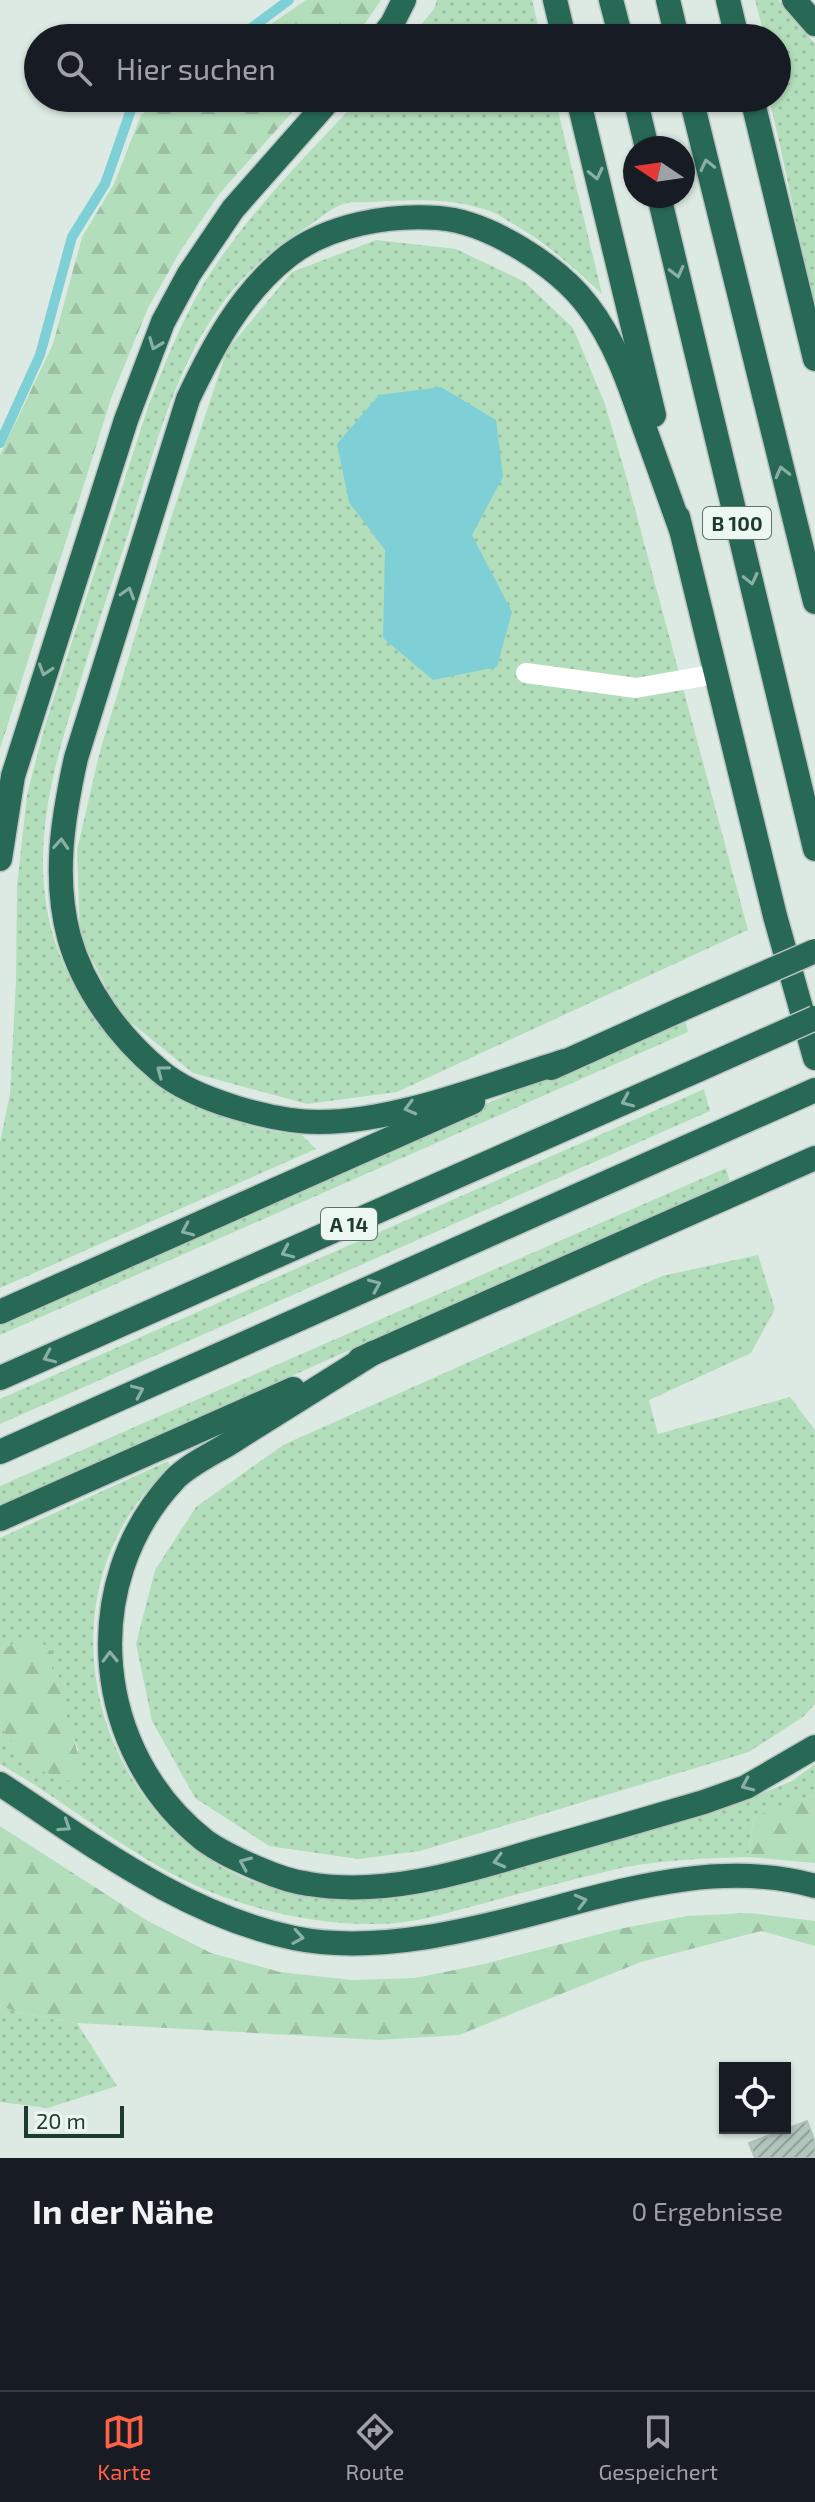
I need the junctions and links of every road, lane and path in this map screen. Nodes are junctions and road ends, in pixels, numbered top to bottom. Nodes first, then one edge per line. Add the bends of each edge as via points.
1 (404, 0) edge
2 (555, 0) edge
3 (611, 0) edge
4 (668, 0) edge
5 (728, 0) edge
6 (794, 0) edge
7 (392, 24) edge
8 (561, 24) edge
9 (617, 24) edge
10 (674, 24) edge
11 (734, 24) edge
12 (815, 24) edge
13 (319, 112) edge
14 (581, 112) edge
15 (638, 112) edge
16 (694, 112) edge
17 (755, 112) edge
18 (644, 136) edge
19 (662, 208) edge
20 (815, 359) edge
21 (681, 530) junction
22 (815, 602) edge
23 (526, 673) dead end
24 (716, 674) junction
25 (815, 849) edge
26 (0, 859) edge
27 (815, 951) edge
28 (815, 1018) edge
29 (815, 1058) edge
30 (565, 1061) junction
31 (815, 1090) edge
32 (815, 1158) edge
33 (0, 1312) edge
34 (373, 1353) junction
35 (0, 1378) edge
36 (0, 1452) edge
37 (0, 1519) edge
38 (815, 1747) edge
39 (0, 1784) edge
40 (815, 1886) edge

1 - 7 highway
2 - 8 highway
3 - 9 highway
4 - 10 highway
5 - 11 highway
6 - 12 highway
13 -> 26 highway via 233,209 163,322 126,420 13,776
14 -> 21 highway
15 - 18 highway
22 -> 16 highway, B 100
17 - 20 highway
19 -> 25 highway, B 100
21 - 24 highway
30 -> 21 highway via 368,1119 316,1122 212,1100 161,1072 102,1007 82,974 69,936 60,850 76,758 188,399 241,304 290,254 318,238 399,218 441,218 484,229 552,271 586,303 611,340
23 - 24 lane via 636,688
24 - 29 highway
27 - 30 highway, bridge
28 -> 35 highway, A 14, bridge
30 -> 33 highway
36 -> 31 highway
32 - 34 highway
34 - 37 highway
38 -> 34 highway via 746,1787 704,1802 421,1880 358,1887 308,1884 256,1868 205,1841 150,1781 116,1707 108,1661 117,1587 130,1548 150,1509 176,1477
39 -> 40 highway via 161,1887 206,1910 296,1938 414,1939 644,1884 696,1878 763,1878

